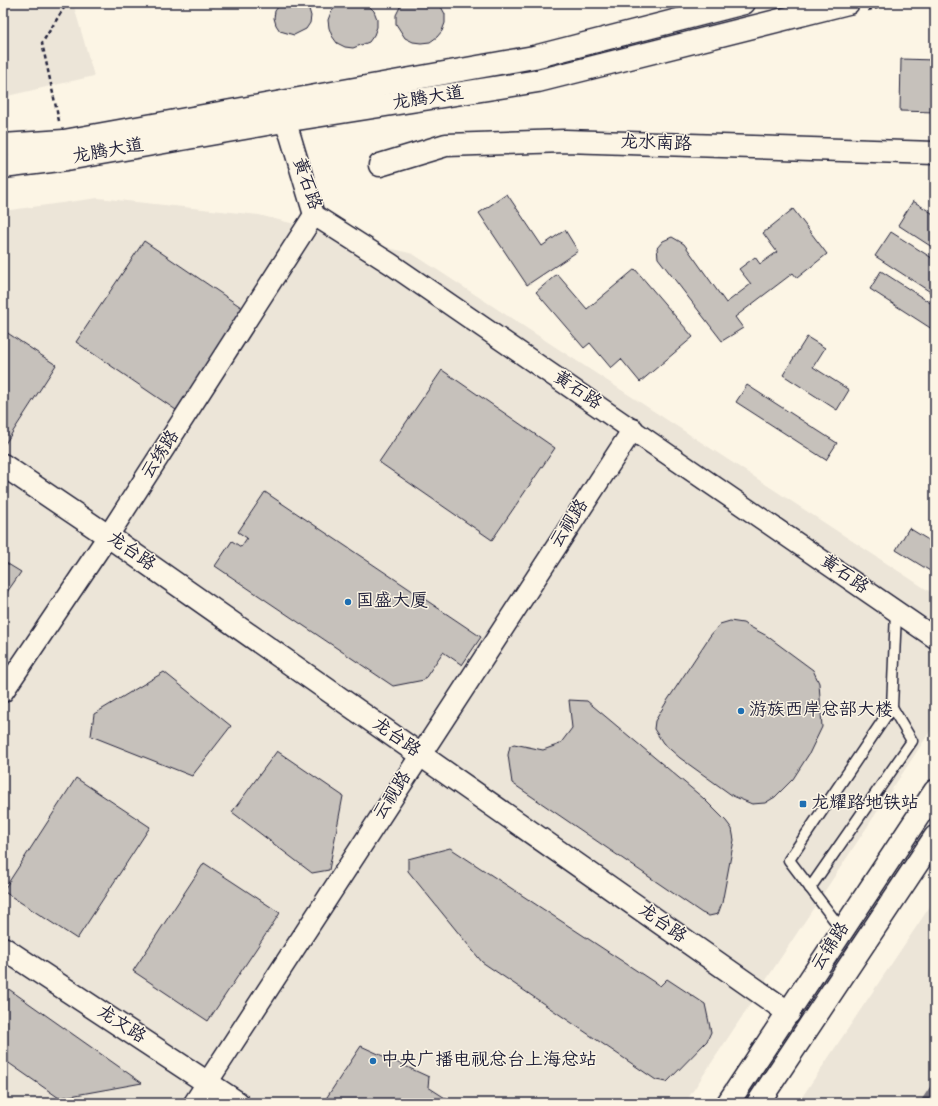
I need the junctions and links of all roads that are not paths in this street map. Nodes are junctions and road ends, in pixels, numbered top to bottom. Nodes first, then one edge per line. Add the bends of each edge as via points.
1 (744, 3) edge
2 (848, 3) edge
3 (280, 113) junction
4 (3, 145) edge
5 (935, 153) edge
6 (380, 165) dead end
7 (3, 167) edge
8 (314, 215) junction
9 (633, 429) junction
10 (3, 465) edge
11 (108, 536) junction
12 (896, 612) junction
13 (935, 638) edge
14 (3, 692) edge
15 (892, 707) junction
16 (420, 755) junction
17 (935, 791) edge
18 (935, 837) edge
19 (810, 888) junction
20 (842, 930) junction
21 (3, 948) edge
22 (789, 1013) junction
23 (207, 1083) junction
24 (194, 1103) edge
25 (238, 1103) edge
26 (728, 1103) edge
27 (758, 1103) edge

1 - 3 main road, 龙腾大道 via 534,57
2 - 3 main road, 龙腾大道 via 538,81
3 - 4 main road, 龙腾大道 via 64,141
3 - 7 main road, 龙腾大道 via 67,159
3 - 8 street, 黄石路 via 290,135
5 - 6 main road, 龙水南路 via 565,141 446,145
8 - 9 street, 黄石路 via 391,264
8 - 11 street, 云绣路
9 - 12 street, 黄石路
9 - 16 street, 云视路
10 - 11 main road, 龙台路
11 - 14 street, 云绣路
11 - 16 main road, 龙台路
12 - 13 street, 黄石路
12 - 15 lane
15 - 19 lane via 912,741
15 - 19 lane via 789,860
16 - 22 main road, 龙台路
16 - 23 street, 云视路
17 - 20 main road, 云锦路
18 - 27 main road, 云锦路
19 - 20 lane
20 - 22 main road, 云锦路
21 - 23 main road, 龙文路
22 - 26 main road, 云锦路
23 - 24 street, 云视路
23 - 25 main road, 龙文路

